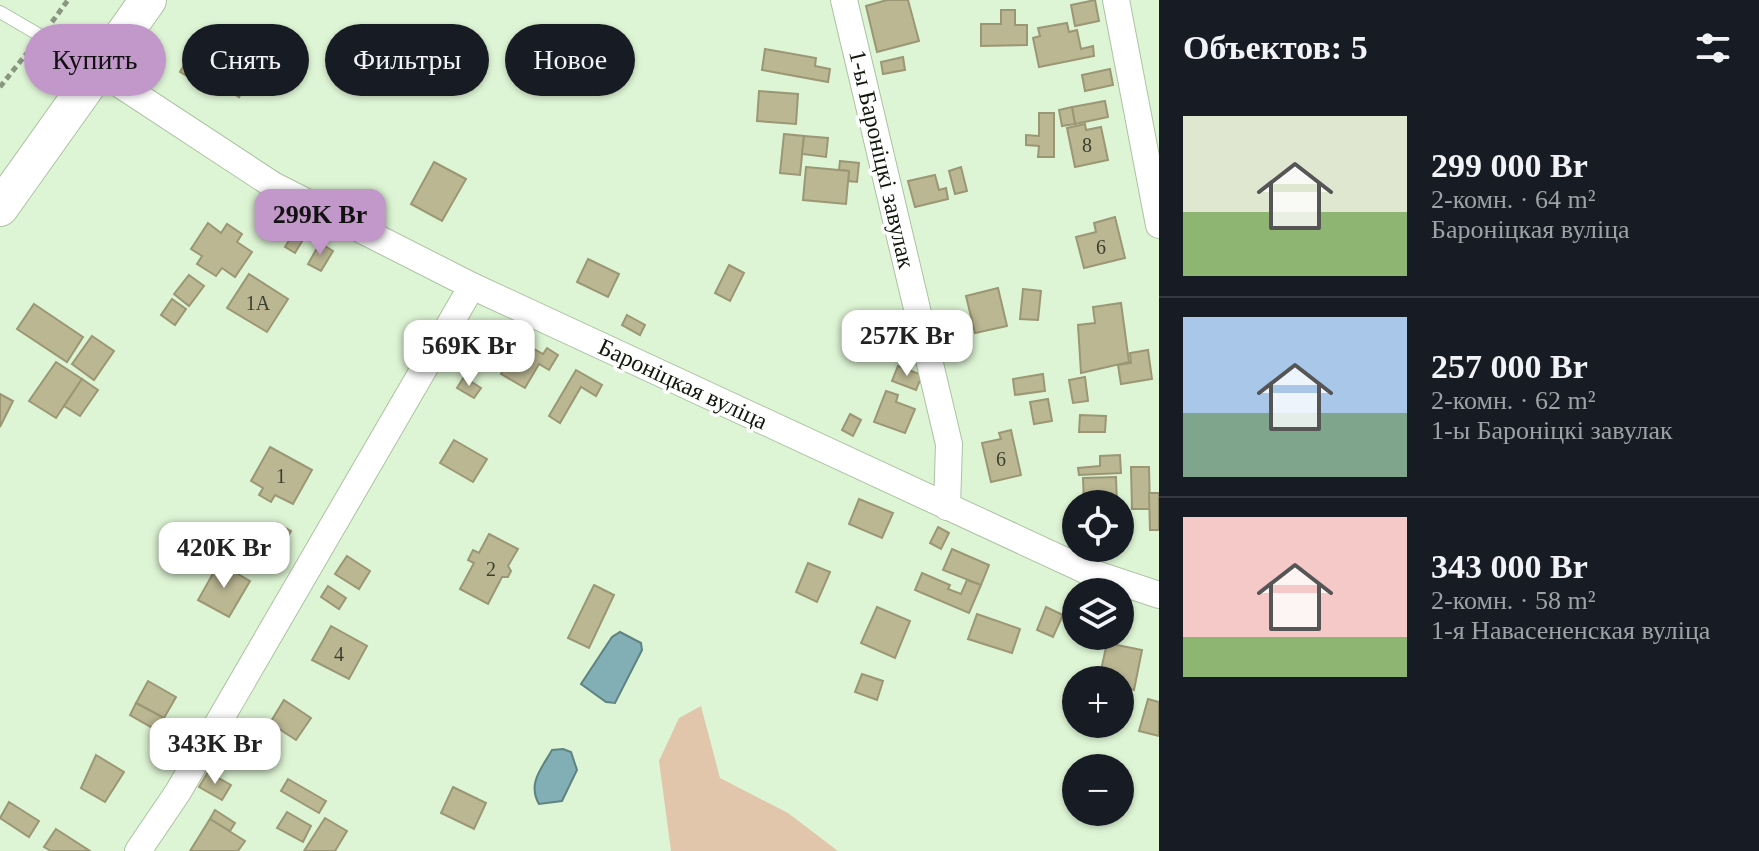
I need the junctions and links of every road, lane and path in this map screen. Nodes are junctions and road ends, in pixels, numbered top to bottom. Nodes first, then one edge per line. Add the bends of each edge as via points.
1 (148, 0) edge
2 (844, 0) edge
3 (1116, 0) edge
4 (0, 12) edge
5 (131, 24) edge
6 (24, 26) edge
7 (80, 96) edge
8 (138, 96) edge
9 (0, 208) edge
10 (1159, 225) edge
11 (472, 286) junction
12 (947, 507) junction
13 (1159, 595) edge
14 (138, 851) edge

1 - 5 main road
2 - 12 street, 1-ы Бароніцкі завулак via 949,444
3 - 10 street
4 - 6 lane
7 - 9 main road
8 - 11 street, Бароніцкая вуліца via 273,185
11 - 12 street, Бароніцкая вуліца
11 - 14 street via 178,792
12 - 13 street, Бароніцкая вуліца via 1087,571

